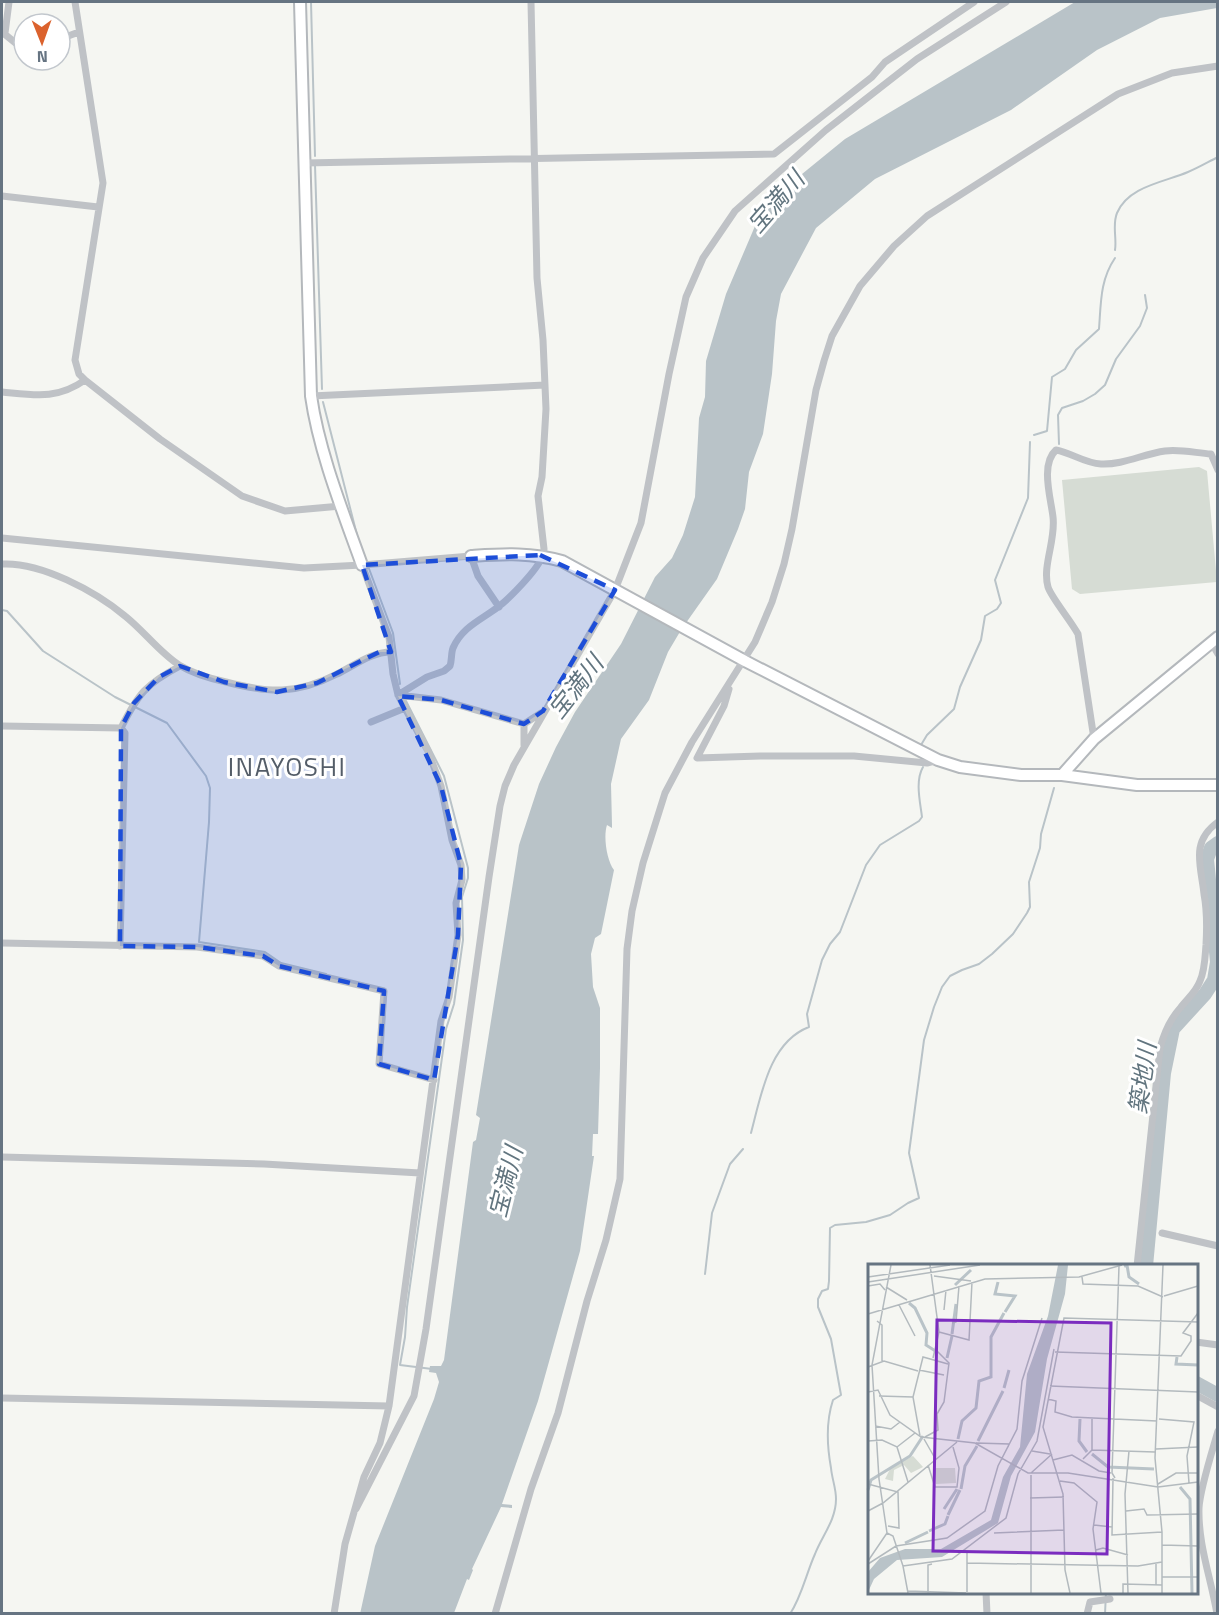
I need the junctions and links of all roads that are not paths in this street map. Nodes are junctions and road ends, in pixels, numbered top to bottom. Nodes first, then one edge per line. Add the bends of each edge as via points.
1 (9, 2) edge
2 (75, 2) edge
3 (300, 2) edge
4 (531, 2) edge
5 (974, 2) edge
6 (1006, 2) edge
7 (79, 32) junction
8 (3, 33) edge
9 (72, 35) edge
10 (1218, 66) edge
11 (534, 158) junction
12 (303, 163) junction
13 (2, 196) edge
14 (98, 207) junction
15 (85, 380) junction
16 (545, 385) junction
17 (2, 392) edge
18 (311, 396) junction
19 (1218, 470) edge
20 (341, 506) junction
21 (2, 538) edge
22 (544, 549) dead end
23 (471, 556) junction
24 (541, 559) dead end
25 (2, 564) edge
26 (362, 565) junction
27 (620, 592) junction
28 (499, 607) junction
29 (1214, 639) edge
30 (391, 652) junction
31 (1218, 654) edge
32 (741, 659) junction
33 (180, 666) junction
34 (731, 682) junction
35 (398, 696) junction
36 (405, 708) junction
37 (543, 711) junction
38 (371, 722) dead end
39 (524, 724) junction
40 (2, 726) edge
41 (121, 728) junction
42 (1094, 739) junction
43 (524, 746) junction
44 (938, 760) junction
45 (1062, 775) junction
46 (1218, 785) edge
47 (1218, 822) edge
48 (2, 943) edge
49 (120, 946) junction
50 (434, 1080) junction
51 (2, 1157) edge
52 (420, 1173) junction
53 (1162, 1233) dead end
54 (1218, 1246) edge
55 (1137, 1264) edge
56 (1198, 1342) edge
57 (1218, 1345) edge
58 (1198, 1396) edge
59 (2, 1398) edge
60 (390, 1406) junction
61 (1218, 1407) edge
62 (1218, 1431) edge
63 (356, 1509) junction
64 (1198, 1533) edge
65 (986, 1594) edge
66 (1110, 1599) dead end
67 (334, 1614) edge
68 (495, 1614) edge
69 (987, 1614) edge
70 (1087, 1614) edge
71 (1217, 1614) edge

1 - 8 street
2 - 7 street
3 - 12 street
4 - 11 street
5 - 11 street via 885,62 872,77 774,154
6 - 27 street via 917,59 826,130 735,211 715,240 686,297 646,500
7 - 9 street
7 - 14 street via 103,175
10 - 32 street via 1172,74 1118,94 927,216 894,246 860,286 832,336 824,361 784,564 772,602 755,642
11 - 12 street
11 - 16 street
12 - 18 street
13 - 14 street
14 - 15 street via 75,360
15 - 17 street via 58,394
15 - 20 street via 242,496 285,512
16 - 18 street
16 - 22 street via 538,496
18 - 20 street
19 - 42 street via 1211,454 1165,451 1104,464 1056,450 1052,454 1048,477 1054,533 1048,588 1078,634
20 - 26 street
21 - 26 street via 281,566
23 - 26 street
23 - 27 street via 540,555 562,561
23 - 28 street via 478,576
24 - 28 street
25 - 33 street via 28,565 93,595 126,617
26 - 30 street
27 - 32 street
27 - 37 street
28 - 35 street via 460,636 452,649 450,666
29 - 31 street
29 - 42 street
30 - 33 street via 379,652 317,683 277,692 224,682
30 - 35 street
32 - 34 street
32 - 44 street
33 - 41 street via 141,692
34 - 44 street via 724,706 697,758 855,756 927,763
34 - 68 street via 669,784 643,863 627,949 620,1179 616,1200 558,1413 531,1489
35 - 36 street
35 - 39 street via 441,700
36 - 38 street
36 - 50 street via 441,786 461,865 456,903 458,935
37 - 39 street
37 - 43 street
39 - 43 street
40 - 41 street
41 - 49 street via 125,733
42 - 45 street
43 - 63 street via 500,806 417,1383 408,1409
44 - 45 street via 1021,775
45 - 46 street via 1137,784
47 - 55 street via 1209,828 1198,852 1204,894 1205,963 1200,982 1170,1022 1160,1048
48 - 49 street
49 - 50 street via 197,947 264,956 279,966 384,991 379,1064
50 - 52 street
51 - 52 street via 264,1164
52 - 60 street
53 - 54 street
56 - 57 street
58 - 61 street
59 - 60 street
60 - 63 street
62 - 64 street via 1199,1506
63 - 67 street via 345,1544
64 - 71 street
65 - 69 street
66 - 70 street via 1090,1602

